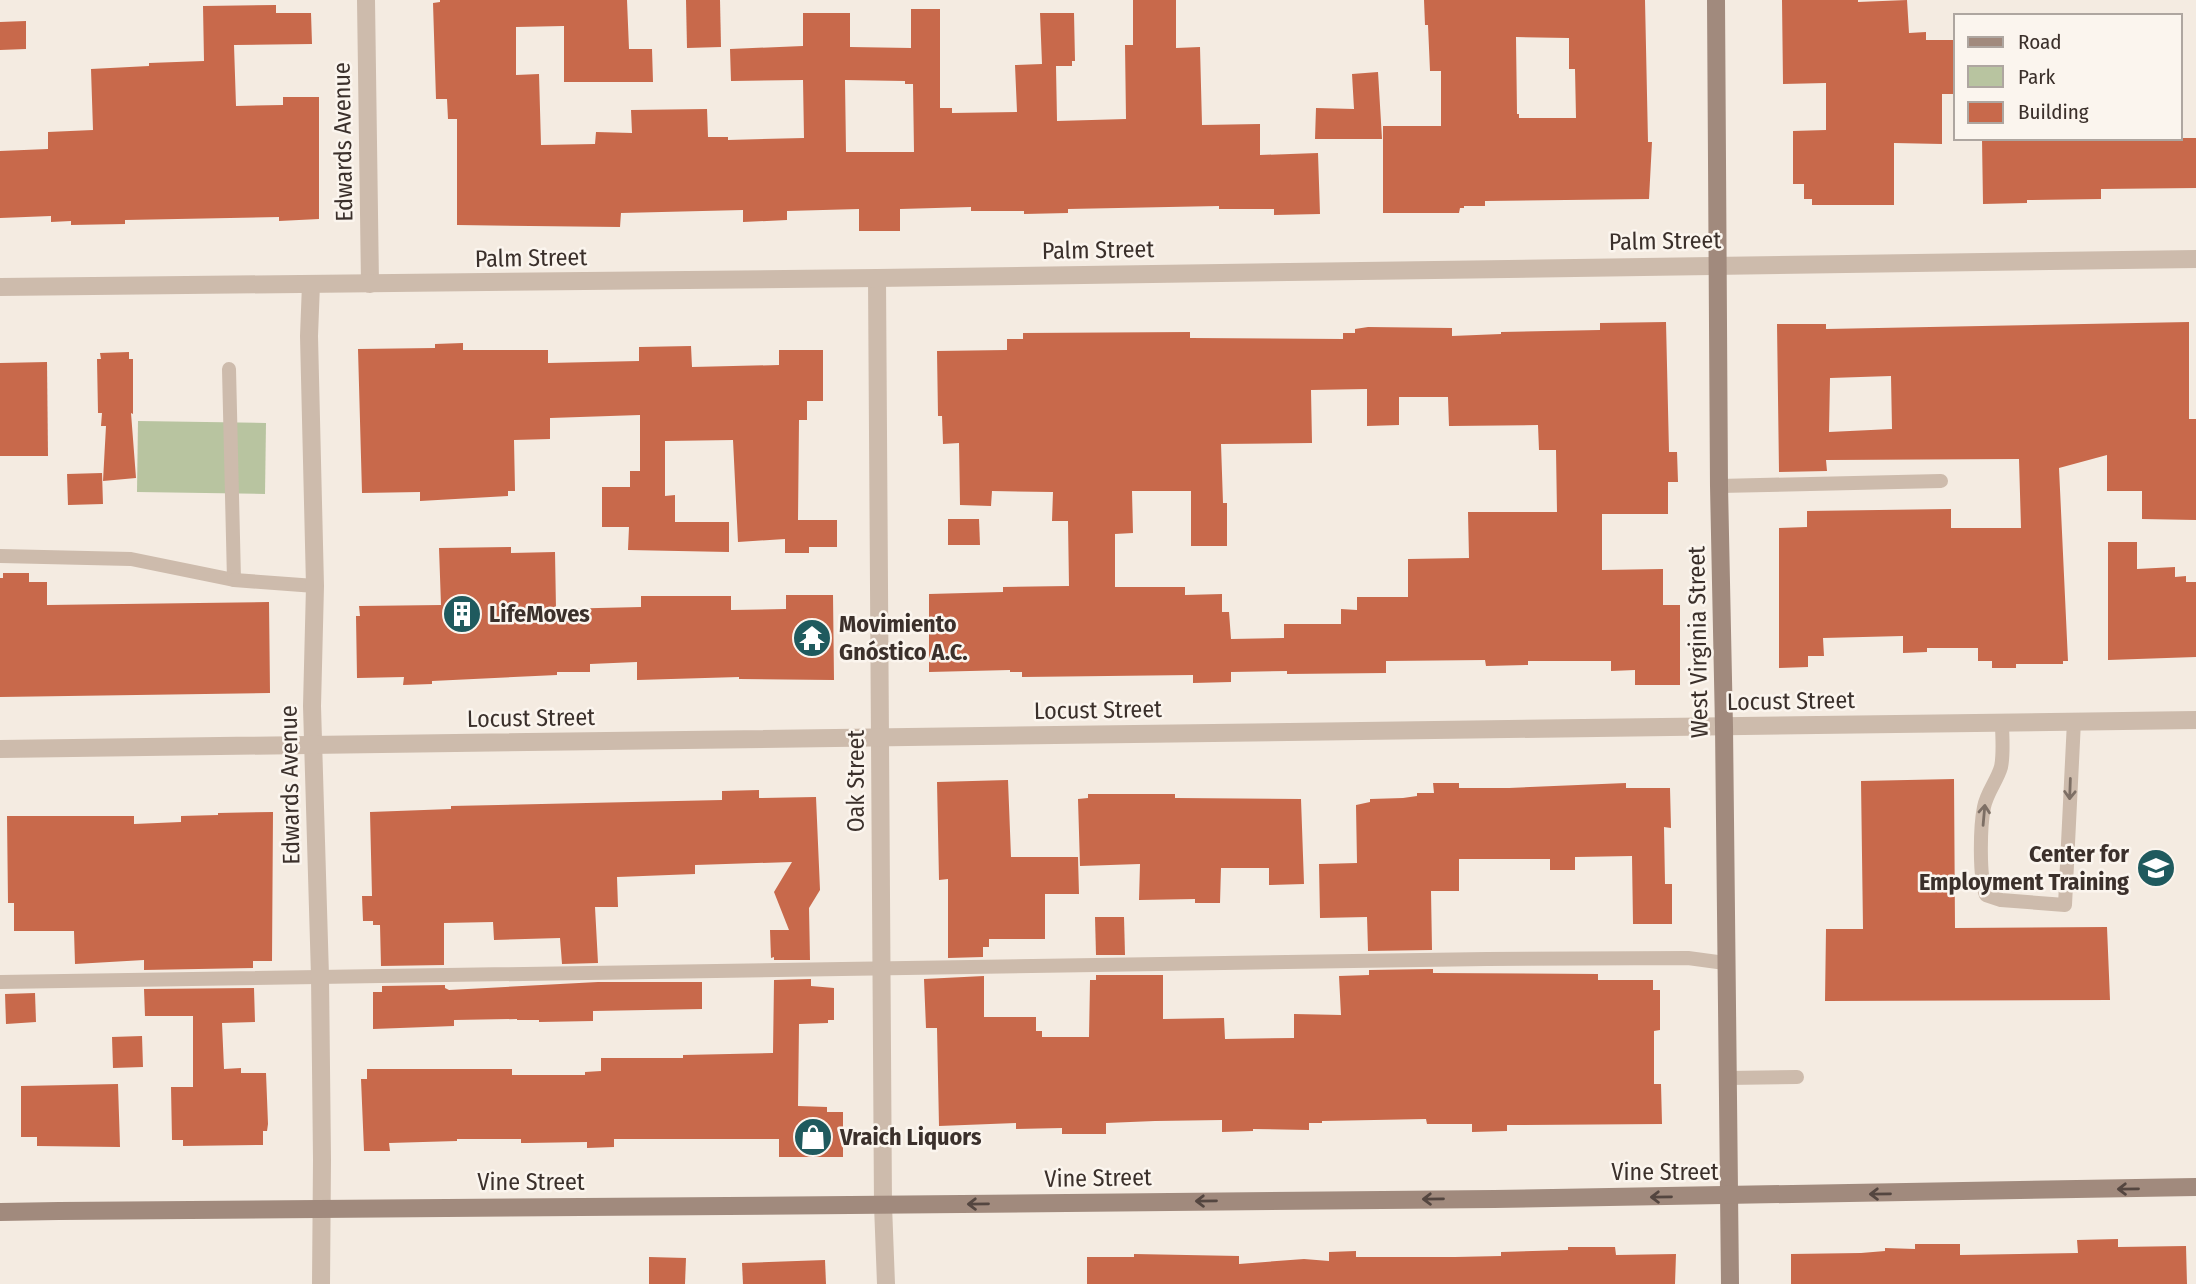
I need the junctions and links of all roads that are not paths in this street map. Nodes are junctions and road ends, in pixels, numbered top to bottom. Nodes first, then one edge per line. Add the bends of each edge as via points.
1 (366, 0) edge
2 (1716, 0) edge
3 (2196, 259) edge
4 (1717, 265) junction
5 (877, 278) junction
6 (311, 284) junction
7 (370, 284) junction
8 (0, 287) edge
9 (229, 369) dead end
10 (1941, 481) dead end
11 (1719, 486) junction
12 (0, 556) edge
13 (234, 580) junction
14 (315, 586) junction
15 (2196, 720) edge
16 (2074, 721) junction
17 (2001, 722) junction
18 (1724, 727) junction
19 (880, 738) junction
20 (313, 745) junction
21 (0, 749) edge
22 (1725, 963) junction
23 (883, 970) junction
24 (320, 976) junction
25 (0, 982) edge
26 (1797, 1077) dead end
27 (1727, 1078) junction
28 (2196, 1187) edge
29 (1729, 1196) junction
30 (883, 1205) junction
31 (321, 1207) junction
32 (0, 1212) edge
33 (321, 1284) edge
34 (886, 1284) edge
35 (1730, 1284) edge

1 - 7 street, Edwards Avenue
2 - 4 main road, West Virginia Street
3 - 4 street, Palm Street
4 - 5 street, Palm Street
4 - 11 main road, West Virginia Street
5 - 7 street, Palm Street
5 - 19 street, Oak Street
6 - 7 street, Palm Street
6 - 8 street, Palm Street
6 - 14 street, Edwards Avenue
9 - 13 lane
10 - 11 lane
11 - 18 main road, West Virginia Street
12 - 13 lane via 131,559
13 - 14 lane
14 - 20 street, Edwards Avenue
15 - 16 street, Locust Street
16 - 17 street, Locust Street
16 -> 17 lane via 2065,905 2001,900 1986,895 1983,889 1984,807 2002,764
17 - 18 street, Locust Street
18 - 19 street, Locust Street
18 - 22 main road, West Virginia Street
19 - 20 street, Locust Street
19 - 23 street, Oak Street
20 - 21 street, Locust Street
20 - 24 street, Edwards Avenue
22 - 23 lane via 1688,958 1594,958
22 - 27 main road, West Virginia Street
23 - 24 lane
23 - 30 street, Oak Street
24 - 25 lane
24 - 31 street, Edwards Avenue
26 - 27 lane
27 - 29 main road, West Virginia Street
28 -> 29 main road, Vine Street
29 -> 30 main road, Vine Street
29 - 35 main road, West Virginia Street
30 - 31 main road, Vine Street
30 - 34 street, Oak Street
31 - 32 main road, Vine Street
31 - 33 street, Edwards Avenue

